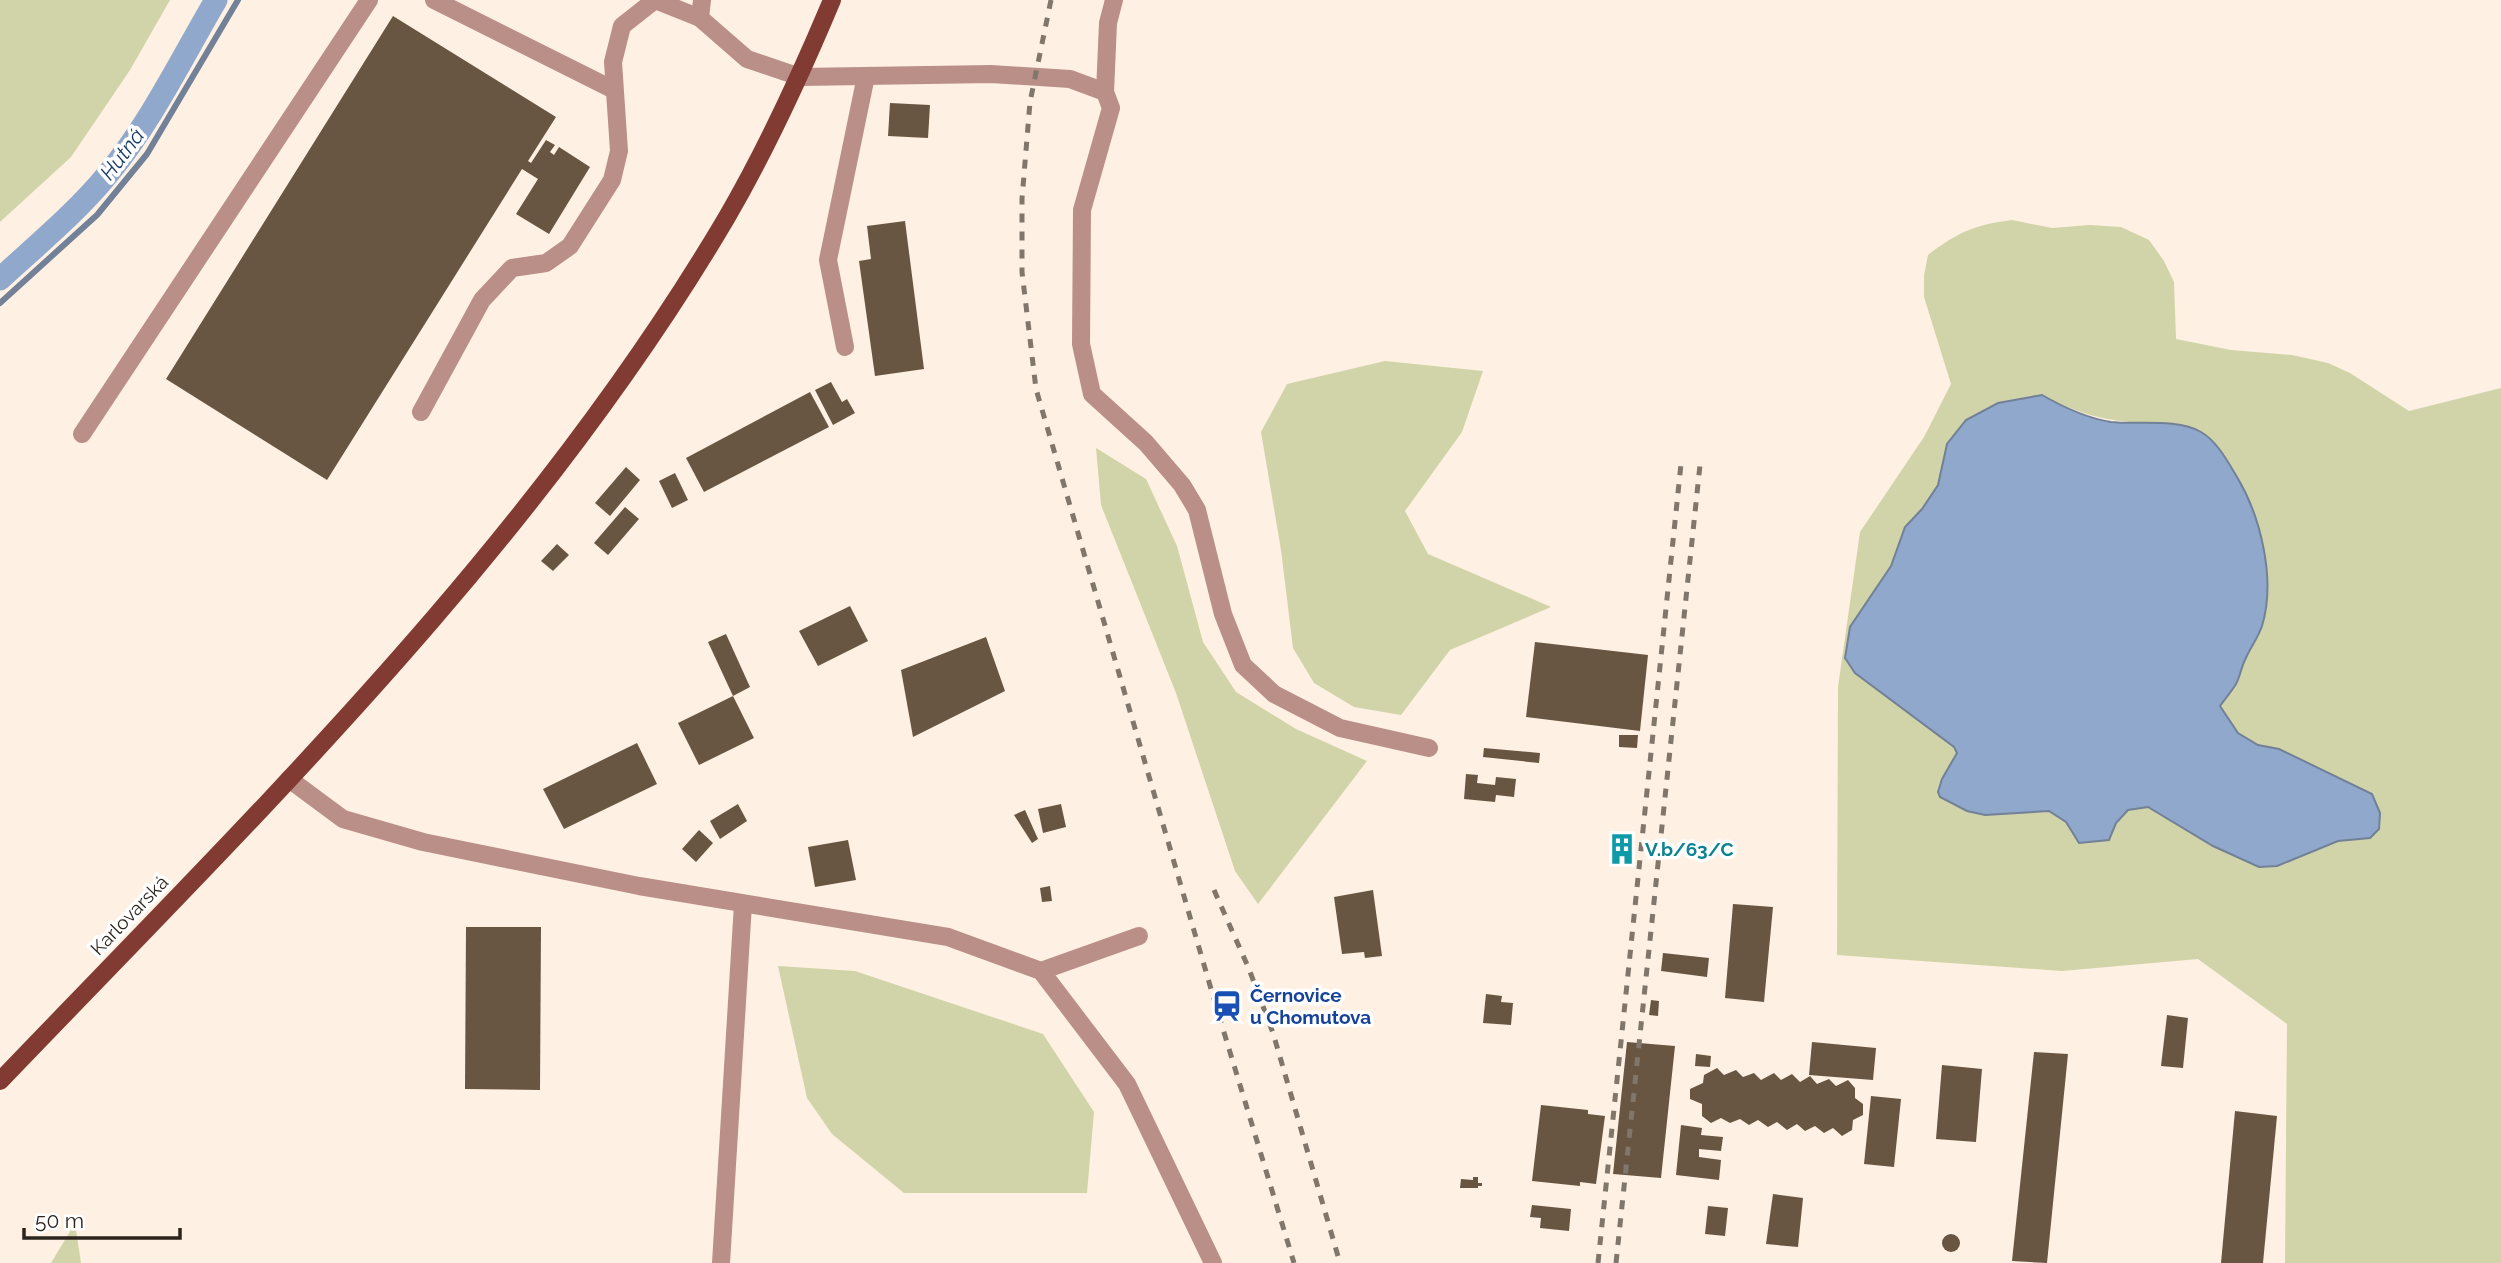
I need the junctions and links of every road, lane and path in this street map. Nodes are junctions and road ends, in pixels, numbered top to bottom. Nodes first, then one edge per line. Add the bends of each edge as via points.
1 (369, 0) edge
2 (434, 0) edge
3 (654, 0) edge
4 (832, 0) edge
5 (1114, 0) edge
6 (701, 9) edge
7 (866, 76) junction
8 (800, 77) junction
9 (614, 90) junction
10 (1105, 92) junction
11 (845, 347) dead end
12 (421, 412) dead end
13 (82, 434) dead end
14 (1429, 748) dead end
15 (289, 779) junction
16 (743, 904) junction
17 (1139, 936) dead end
18 (1041, 971) junction
19 (0, 1081) edge
20 (721, 1263) edge
21 (1213, 1263) edge

1 - 13 street
2 - 9 street
3 - 6 street
3 - 9 street via 622,26 613,62
4 - 8 main road, Karlovarská
5 - 10 street via 1108,23
6 - 8 street via 747,59
7 - 8 street
7 - 10 street via 991,74 1070,79
7 - 11 street via 828,260
8 - 15 main road, Karlovarská via 728,215 619,382 448,603
9 - 12 street via 619,151 612,180 570,246 546,263 512,268 482,300
10 - 14 street via 1111,108 1082,210 1081,344 1091,394 1146,443 1197,509 1223,614 1244,665 1274,694 1340,728
15 - 16 street via 343,819 423,842
15 - 19 main road, Karlovarská
16 - 18 street via 948,937
16 - 20 street
17 - 18 street
18 - 21 street via 1127,1084

